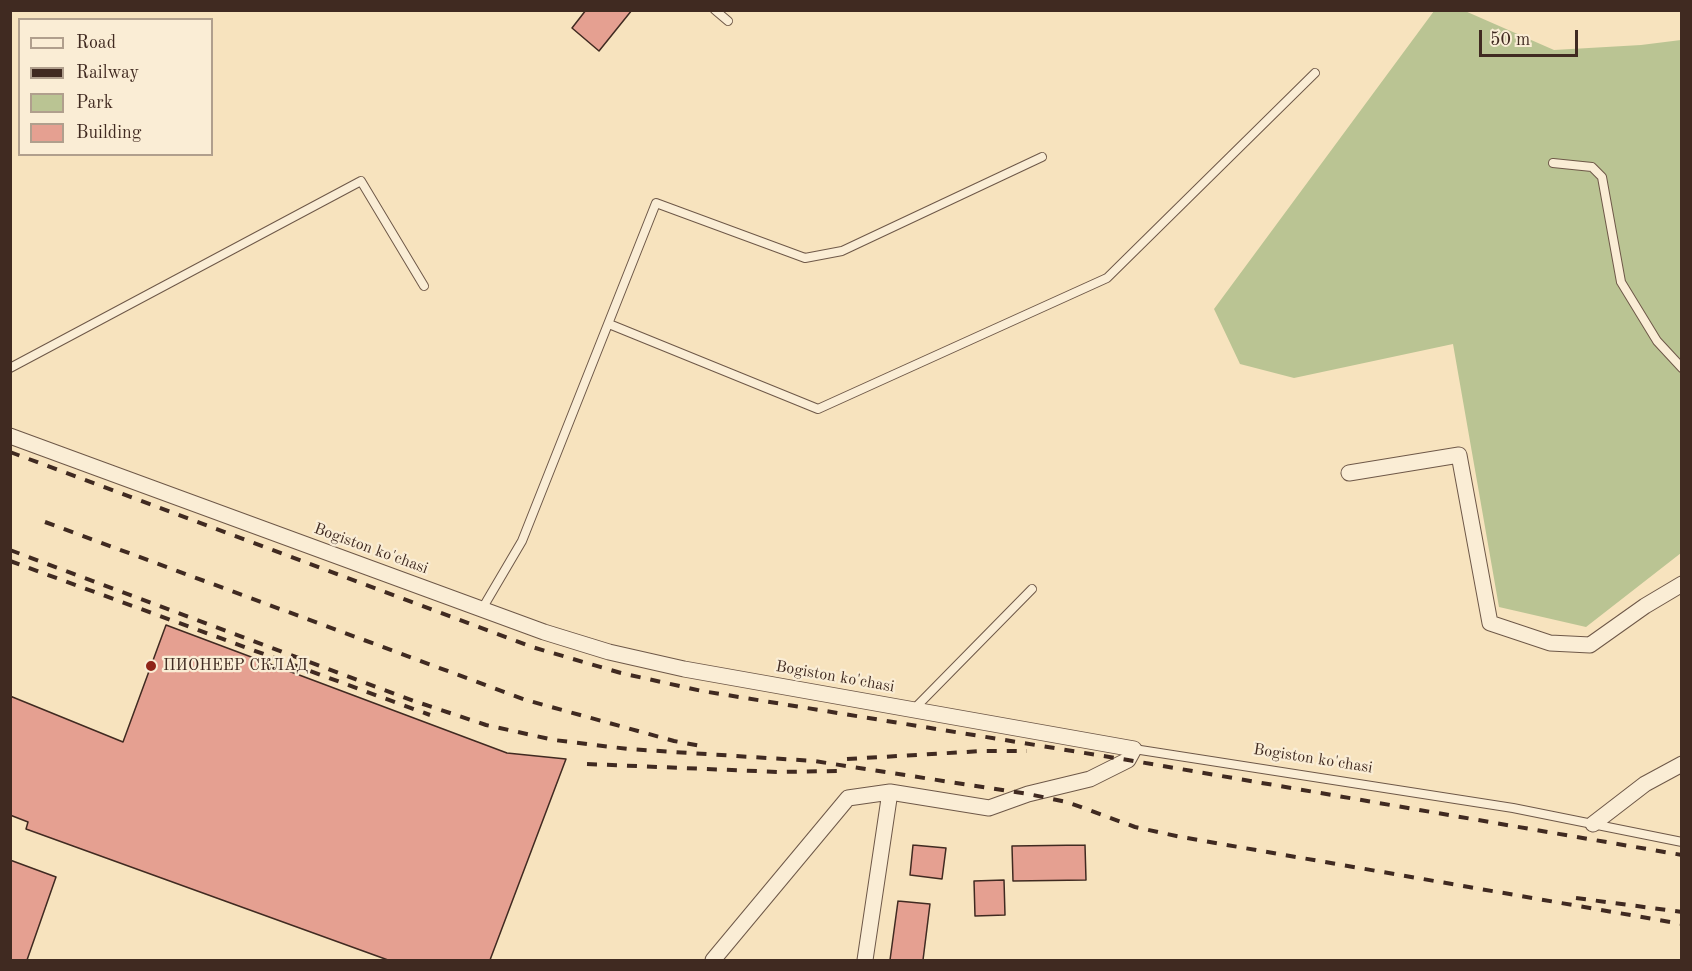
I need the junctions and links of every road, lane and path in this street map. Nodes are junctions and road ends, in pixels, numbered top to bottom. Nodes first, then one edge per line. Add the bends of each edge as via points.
1 (715, 10) edge
2 (728, 21) dead end
3 (1315, 73) dead end
4 (1042, 157) dead end
5 (1553, 163) dead end
6 (424, 286) dead end
7 (609, 324) junction
8 (10, 368) edge
9 (1682, 368) edge
10 (10, 436) edge
11 (1349, 473) dead end
12 (1682, 584) edge
13 (1032, 589) dead end
14 (482, 609) junction
15 (914, 709) junction
16 (1134, 749) junction
17 (1682, 764) edge
18 (890, 792) junction
19 (1593, 824) junction
20 (1682, 842) edge
21 (713, 960) edge
22 (865, 960) edge

1 - 2 lane
3 - 7 lane via 1107,278 818,409
4 - 7 lane via 842,251 805,258 657,203
5 - 9 lane via 1592,167 1602,177 1621,282 1657,341
6 - 8 lane via 361,181
7 - 14 lane via 522,542
10 - 14 street, Bogiston ko'chasi
11 - 12 street via 1459,455 1490,623 1550,642 1590,645
13 - 15 lane
14 - 15 street, Bogiston ko'chasi via 609,652
15 - 16 street, Bogiston ko'chasi
16 - 18 street via 1128,760 1090,779 988,808
16 - 19 lane, Bogiston ko'chasi
17 - 19 street via 1645,784
18 - 21 street via 848,798
18 - 22 street
19 - 20 lane, Bogiston ko'chasi

